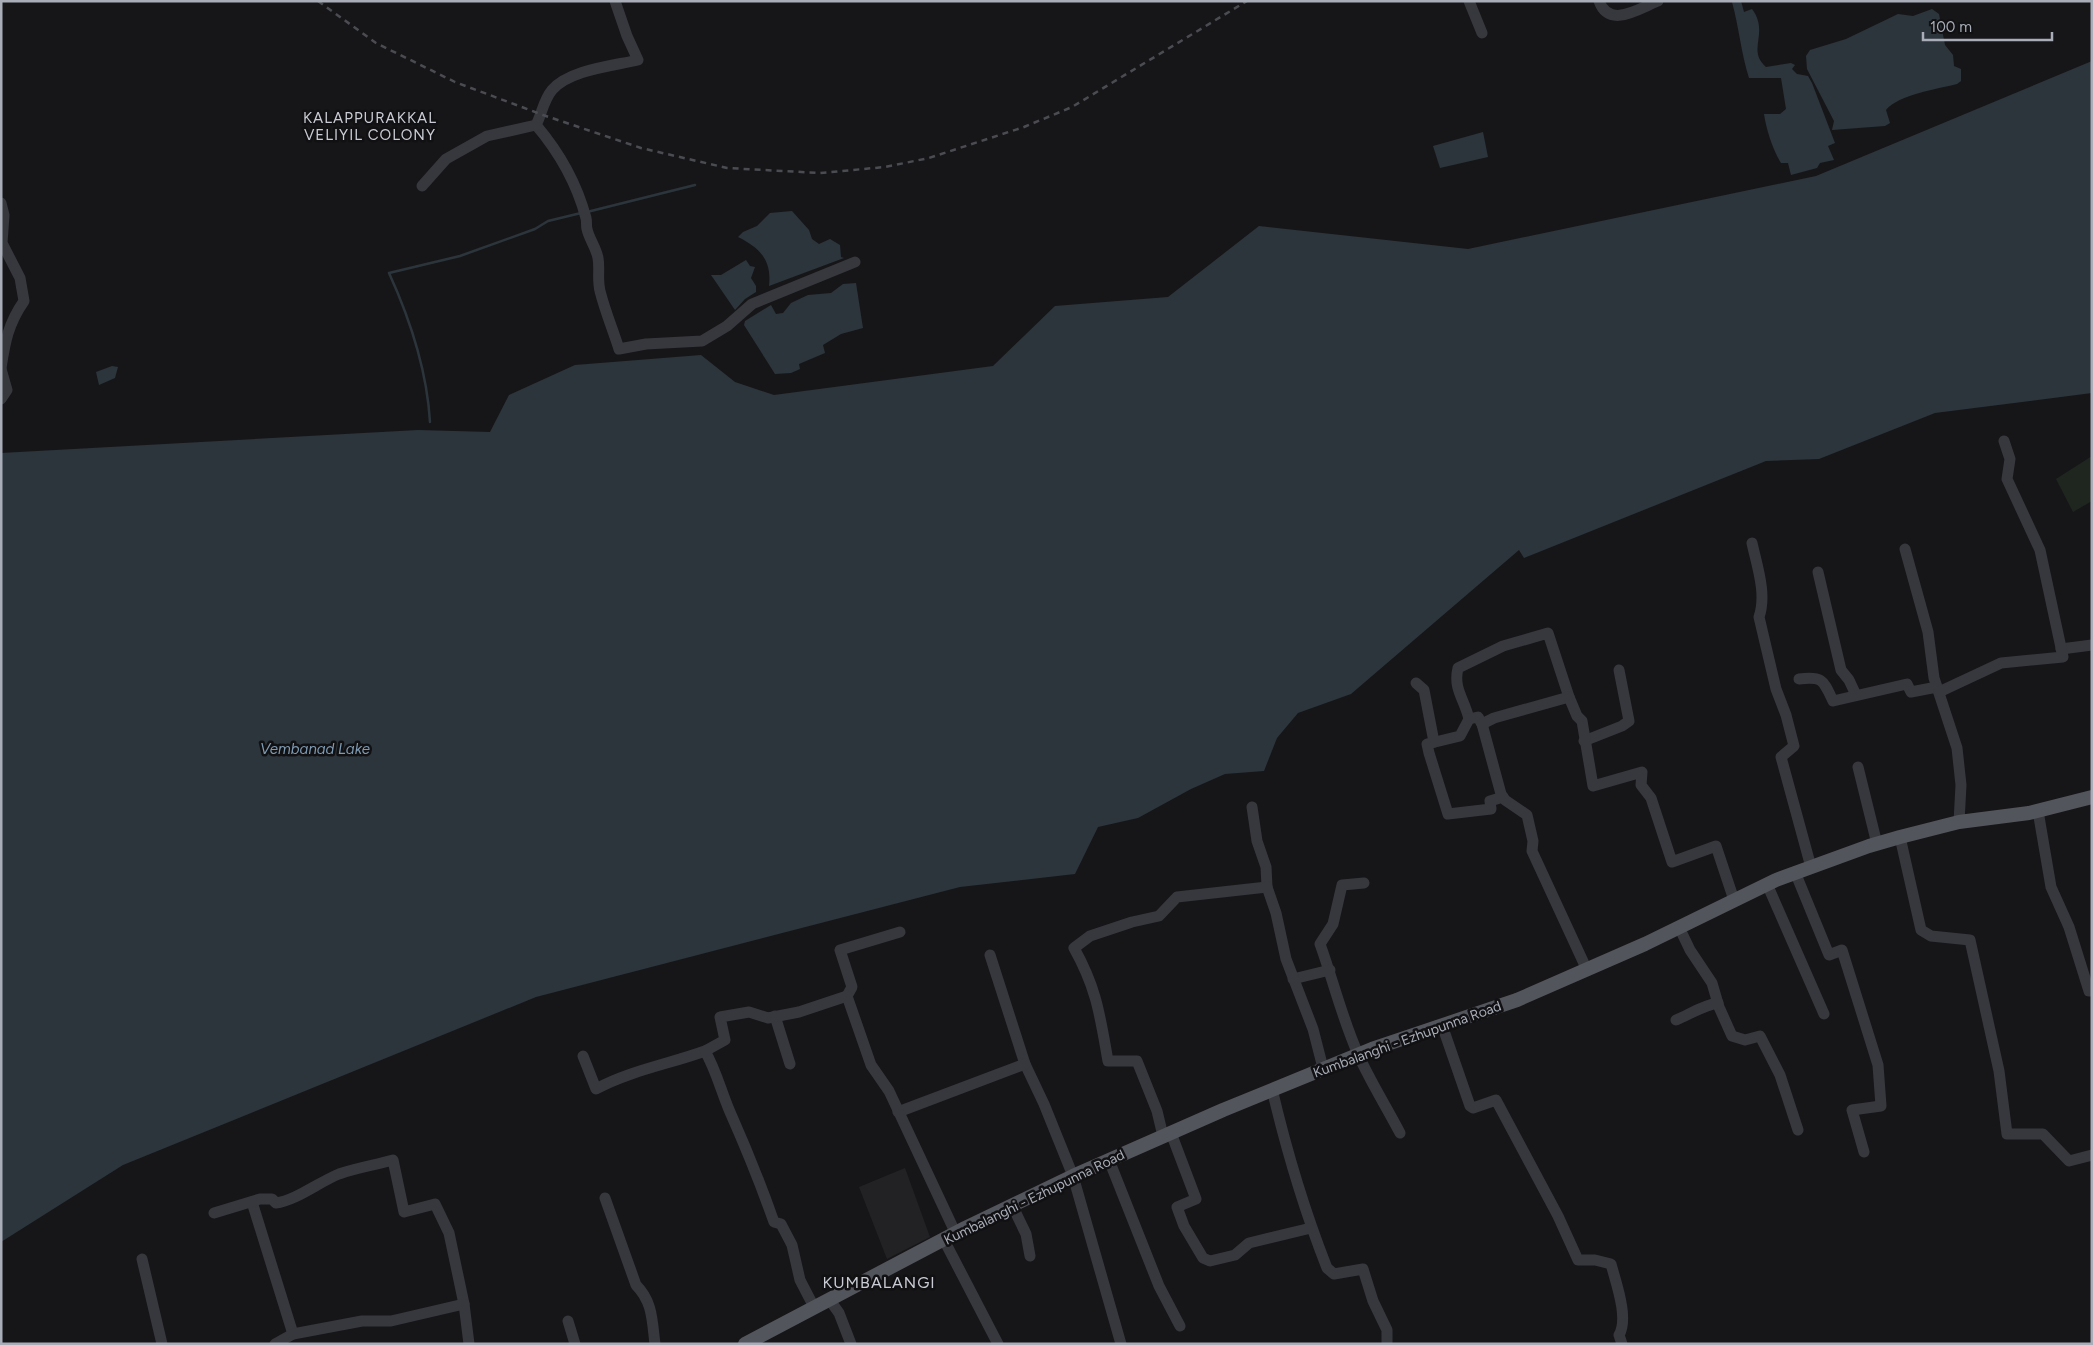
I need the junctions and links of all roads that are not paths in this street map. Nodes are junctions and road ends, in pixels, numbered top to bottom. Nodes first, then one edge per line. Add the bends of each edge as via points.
1 (615, 1) edge
2 (1469, 1) edge
3 (1599, 1) edge
4 (1658, 1) edge
5 (1482, 33) dead end
6 (536, 125) junction
7 (422, 186) dead end
8 (1, 203) edge
9 (855, 262) dead end
10 (1, 368) edge
11 (1, 399) edge
12 (2004, 441) dead end
13 (1752, 543) dead end
14 (1905, 549) dead end
15 (1818, 572) dead end
16 (2092, 645) edge
17 (2061, 649) junction
18 (1619, 670) dead end
19 (1799, 679) dead end
20 (1416, 684) dead end
21 (1938, 689) junction
22 (1856, 695) junction
23 (1569, 697) junction
24 (1468, 719) junction
25 (1483, 726) junction
26 (1584, 741) junction
27 (1434, 742) junction
28 (1858, 767) dead end
29 (1503, 796) junction
30 (2092, 797) edge
31 (1252, 807) dead end
32 (2038, 811) junction
33 (1959, 822) junction
34 (1900, 837) junction
35 (1877, 844) junction
36 (1811, 867) junction
37 (1795, 872) junction
38 (1364, 883) dead end
39 (1768, 884) junction
40 (1267, 887) junction
41 (1734, 900) junction
42 (1679, 927) junction
43 (900, 932) dead end
44 (990, 955) dead end
45 (1330, 970) junction
46 (1587, 970) junction
47 (1293, 979) junction
48 (2092, 991) edge
49 (847, 996) junction
50 (1718, 1003) junction
51 (1824, 1014) dead end
52 (776, 1016) junction
53 (1676, 1020) dead end
54 (1442, 1025) junction
55 (705, 1052) junction
56 (1358, 1054) junction
57 (583, 1056) dead end
58 (790, 1064) dead end
59 (1025, 1064) junction
60 (1323, 1068) junction
61 (1272, 1089) junction
62 (898, 1112) junction
63 (1798, 1130) dead end
64 (1400, 1132) dead end
65 (1167, 1135) junction
66 (1864, 1152) dead end
67 (2092, 1155) edge
68 (1109, 1160) junction
69 (1073, 1176) junction
70 (605, 1198) dead end
71 (252, 1202) junction
72 (1012, 1205) junction
73 (214, 1212) dead end
74 (1311, 1228) junction
75 (950, 1237) junction
76 (1030, 1256) dead end
77 (142, 1259) dead end
78 (829, 1299) junction
79 (464, 1304) junction
80 (814, 1307) junction
81 (568, 1321) dead end
82 (1180, 1326) dead end
83 (293, 1334) junction
84 (162, 1344) edge
85 (275, 1344) edge
86 (469, 1344) edge
87 (575, 1344) edge
88 (655, 1344) edge
89 (744, 1344) edge
90 (851, 1344) edge
91 (998, 1344) edge
92 (1121, 1344) edge
93 (1387, 1344) edge
94 (1622, 1344) edge

1 - 6 street via 638,60 568,77 552,90
2 - 5 street
3 - 4 street via 1609,16 1620,17
6 - 7 street via 487,136 446,159
6 - 9 street via 576,188 598,260 596,276 619,349 702,341 728,326 752,304
8 - 10 street via 4,215 2,243 20,278 24,301 12,318
10 - 11 street via 7,390
12 - 17 street via 2010,459 2007,479 2040,550
13 - 36 street via 1762,607 1759,617 1794,746 1781,757
14 - 21 street via 1928,632
15 - 22 street via 1841,670
16 - 17 street
17 - 21 street via 2063,657 2001,663
18 - 26 street via 1629,721
19 - 22 street via 1816,677 1823,681 1833,701
20 - 27 street via 1424,690
21 - 22 street via 1912,692 1907,684
21 - 33 street via 1957,748
23 - 24 street via 1548,633 1503,646 1458,668 1455,681 1465,702
23 - 25 street via 1508,713
23 - 26 street via 1582,721
24 - 25 street via 1478,717
24 - 27 street via 1460,736
25 - 29 street
26 - 41 street via 1593,786 1642,772 1641,785 1650,798 1672,862 1716,846
27 - 29 street via 1427,744 1448,814 1491,809 1490,801
28 - 35 street
29 - 46 street via 1527,815 1532,852
30 - 32 main road, Kumbalanghi - Ezhupunna Road
31 - 40 street via 1257,841 1266,868
32 - 33 main road, Kumbalanghi - Ezhupunna Road
32 - 48 street via 2051,887 2069,927 2084,982
33 - 34 main road, Kumbalanghi - Ezhupunna Road
34 - 35 main road, Kumbalanghi - Ezhupunna Road
34 - 67 street via 1921,930 1931,936 1970,940 1999,1071 2007,1134 2043,1134 2069,1161
35 - 36 main road, Kumbalanghi - Ezhupunna Road
36 - 37 main road, Kumbalanghi - Ezhupunna Road
37 - 39 main road, Kumbalanghi - Ezhupunna Road
37 - 66 street via 1829,955 1842,950 1878,1065 1882,1106 1852,1110
38 - 45 street via 1342,885 1333,924 1320,944
39 - 41 main road, Kumbalanghi - Ezhupunna Road
39 - 51 street
40 - 47 street
40 - 65 street via 1177,897 1159,916 1090,936 1074,948 1087,972 1100,1011 1108,1061 1137,1061
41 - 42 main road, Kumbalanghi - Ezhupunna Road
42 - 46 main road, Kumbalanghi - Ezhupunna Road
42 - 50 street via 1712,983
43 - 49 street via 840,950 852,987
44 - 59 street
45 - 47 street
45 - 56 street via 1342,1015
46 - 54 main road, Kumbalanghi - Ezhupunna Road via 1517,1000
47 - 60 street via 1313,1029
49 - 52 street
49 - 62 street via 871,1065
50 - 53 street
50 - 63 street via 1732,1036 1745,1040 1760,1036 1780,1075
52 - 55 street via 768,1018 749,1012 720,1018 726,1040
52 - 58 street
54 - 56 main road, Kumbalanghi - Ezhupunna Road
54 - 94 street via 1470,1106 1473,1108 1496,1100 1578,1260 1611,1264 1621,1302 1622,1330 1619,1336
55 - 57 street via 619,1077 596,1089
55 - 80 street via 743,1138 774,1222 781,1224 792,1245 800,1280
56 - 60 main road, Kumbalanghi - Ezhupunna Road
56 - 64 street
59 - 62 street
59 - 69 street
60 - 61 main road, Kumbalanghi - Ezhupunna Road
61 - 65 main road, Kumbalanghi - Ezhupunna Road
61 - 74 street via 1288,1157
62 - 75 street
65 - 68 main road, Kumbalanghi - Ezhupunna Road
65 - 74 street via 1196,1199 1177,1207 1203,1258 1210,1261 1235,1255 1248,1243
68 - 69 main road, Kumbalanghi - Ezhupunna Road
68 - 82 street via 1159,1286
69 - 72 main road, Kumbalanghi - Ezhupunna Road
69 - 92 street
70 - 88 street via 636,1285 646,1295
71 - 73 street
71 - 79 street via 272,1199 276,1203 288,1202 305,1190 341,1174 393,1160 404,1212 435,1204 449,1233
71 - 83 street
72 - 75 main road, Kumbalanghi - Ezhupunna Road
72 - 76 street via 1026,1234
74 - 93 street via 1327,1268 1334,1274 1363,1269 1387,1330
75 - 78 main road, Kumbalanghi - Ezhupunna Road
75 - 91 street
77 - 84 street
78 - 80 main road, Kumbalanghi - Ezhupunna Road
78 - 90 street via 839,1313
79 - 83 street via 391,1321 362,1320
79 - 86 street
80 - 89 main road, Kumbalanghi - Ezhupunna Road
81 - 87 street
83 - 85 street

